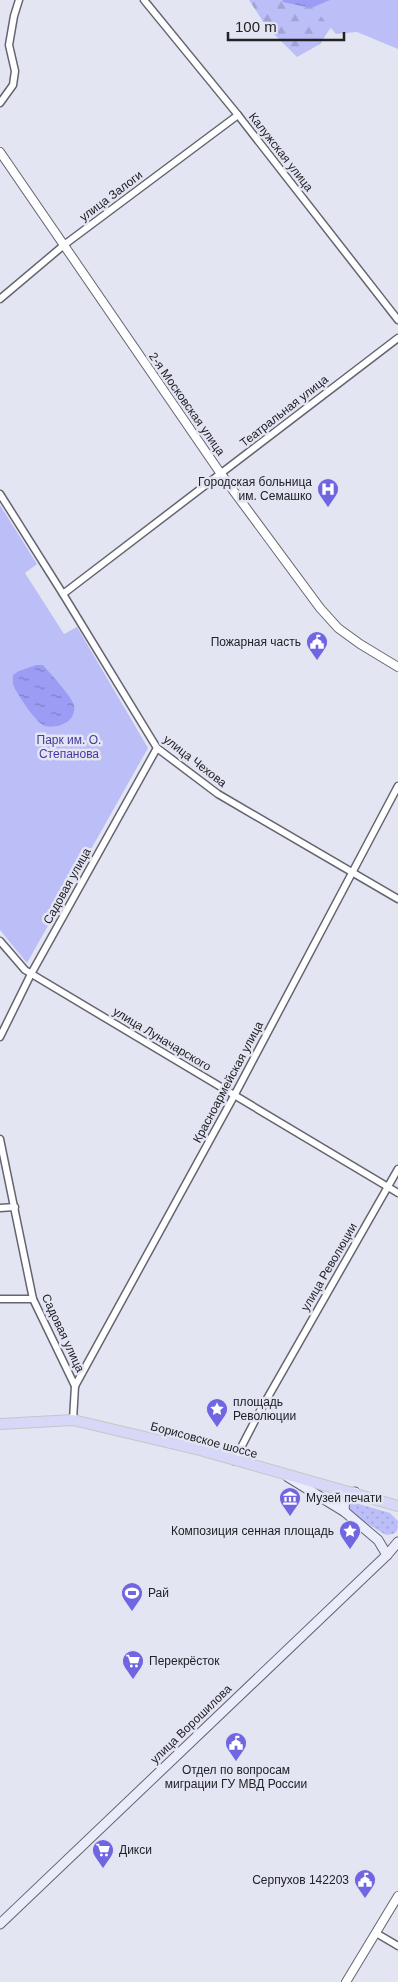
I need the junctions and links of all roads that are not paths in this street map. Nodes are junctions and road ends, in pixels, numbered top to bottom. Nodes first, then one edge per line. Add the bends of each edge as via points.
1 (19, 0) edge
2 (144, 0) edge
3 (0, 103) edge
4 (238, 115) junction
5 (0, 152) edge
6 (64, 245) junction
7 (0, 298) edge
8 (398, 320) edge
9 (398, 338) edge
10 (221, 474) junction
11 (0, 494) edge
12 (63, 594) junction
13 (398, 667) edge
14 (157, 748) junction
15 (398, 786) edge
16 (351, 872) junction
17 (398, 899) edge
18 (0, 941) edge
19 (32, 974) junction
20 (0, 1037) edge
21 (234, 1096) junction
22 (0, 1142) edge
23 (398, 1169) edge
24 (387, 1187) junction
25 (398, 1193) edge
26 (15, 1207) junction
27 (0, 1208) edge
28 (0, 1299) edge
29 (33, 1299) junction
30 (76, 1386) junction
31 (73, 1420) junction
32 (0, 1424) edge
33 (234, 1461) junction
34 (284, 1474) junction
35 (355, 1492) junction
36 (398, 1506) edge
37 (345, 1512) junction
38 (398, 1542) edge
39 (387, 1555) junction
40 (398, 1896) edge
41 (0, 1924) edge
42 (376, 1932) junction
43 (398, 1946) edge
44 (346, 1982) edge

1 - 3 street via 9,45 16,71 14,85
2 - 4 street, Калужская улица
4 - 6 street, улица Залоги
4 - 8 street, Калужская улица
5 - 6 street, 2-я Московская улица
6 - 7 street, улица Залоги
6 - 10 street, 2-я Московская улица
9 - 10 street, Театральная улица
10 - 12 street, Театральная улица
10 - 13 street, 2-я Московская улица via 338,628
11 - 12 street, улица Чехова
12 - 14 street, улица Чехова
14 - 16 street, улица Чехова via 218,794
14 - 19 street, Садовая улица
15 - 16 street, Красноармейская улица
16 - 17 street, улица Чехова
16 - 21 street, Красноармейская улица
18 - 19 street, улица Луначарского
19 - 20 street, Садовая улица
19 - 21 street, улица Луначарского
21 - 24 street, улица Луначарского
21 - 30 street, Красноармейская улица
22 - 26 street, Садовая улица
23 - 24 street, улица Революции
24 - 25 street, улица Луначарского
24 - 33 street, улица Революции
26 - 27 street
26 - 29 street, Садовая улица
28 - 29 street
29 - 30 street, Садовая улица
30 - 31 street, Садовая улица
31 - 32 main road, Борисовское шоссе
31 - 33 main road, Борисовское шоссе
33 - 34 main road, Борисовское шоссе
34 - 35 main road, Борисовское шоссе
34 - 37 main road
35 - 36 main road, Борисовское шоссе
35 - 37 main road via 345,1501
37 - 39 main road via 378,1540
38 - 39 main road, улица Ворошилова
39 - 41 main road, улица Ворошилова
40 - 42 street
42 - 43 street
42 - 44 street

